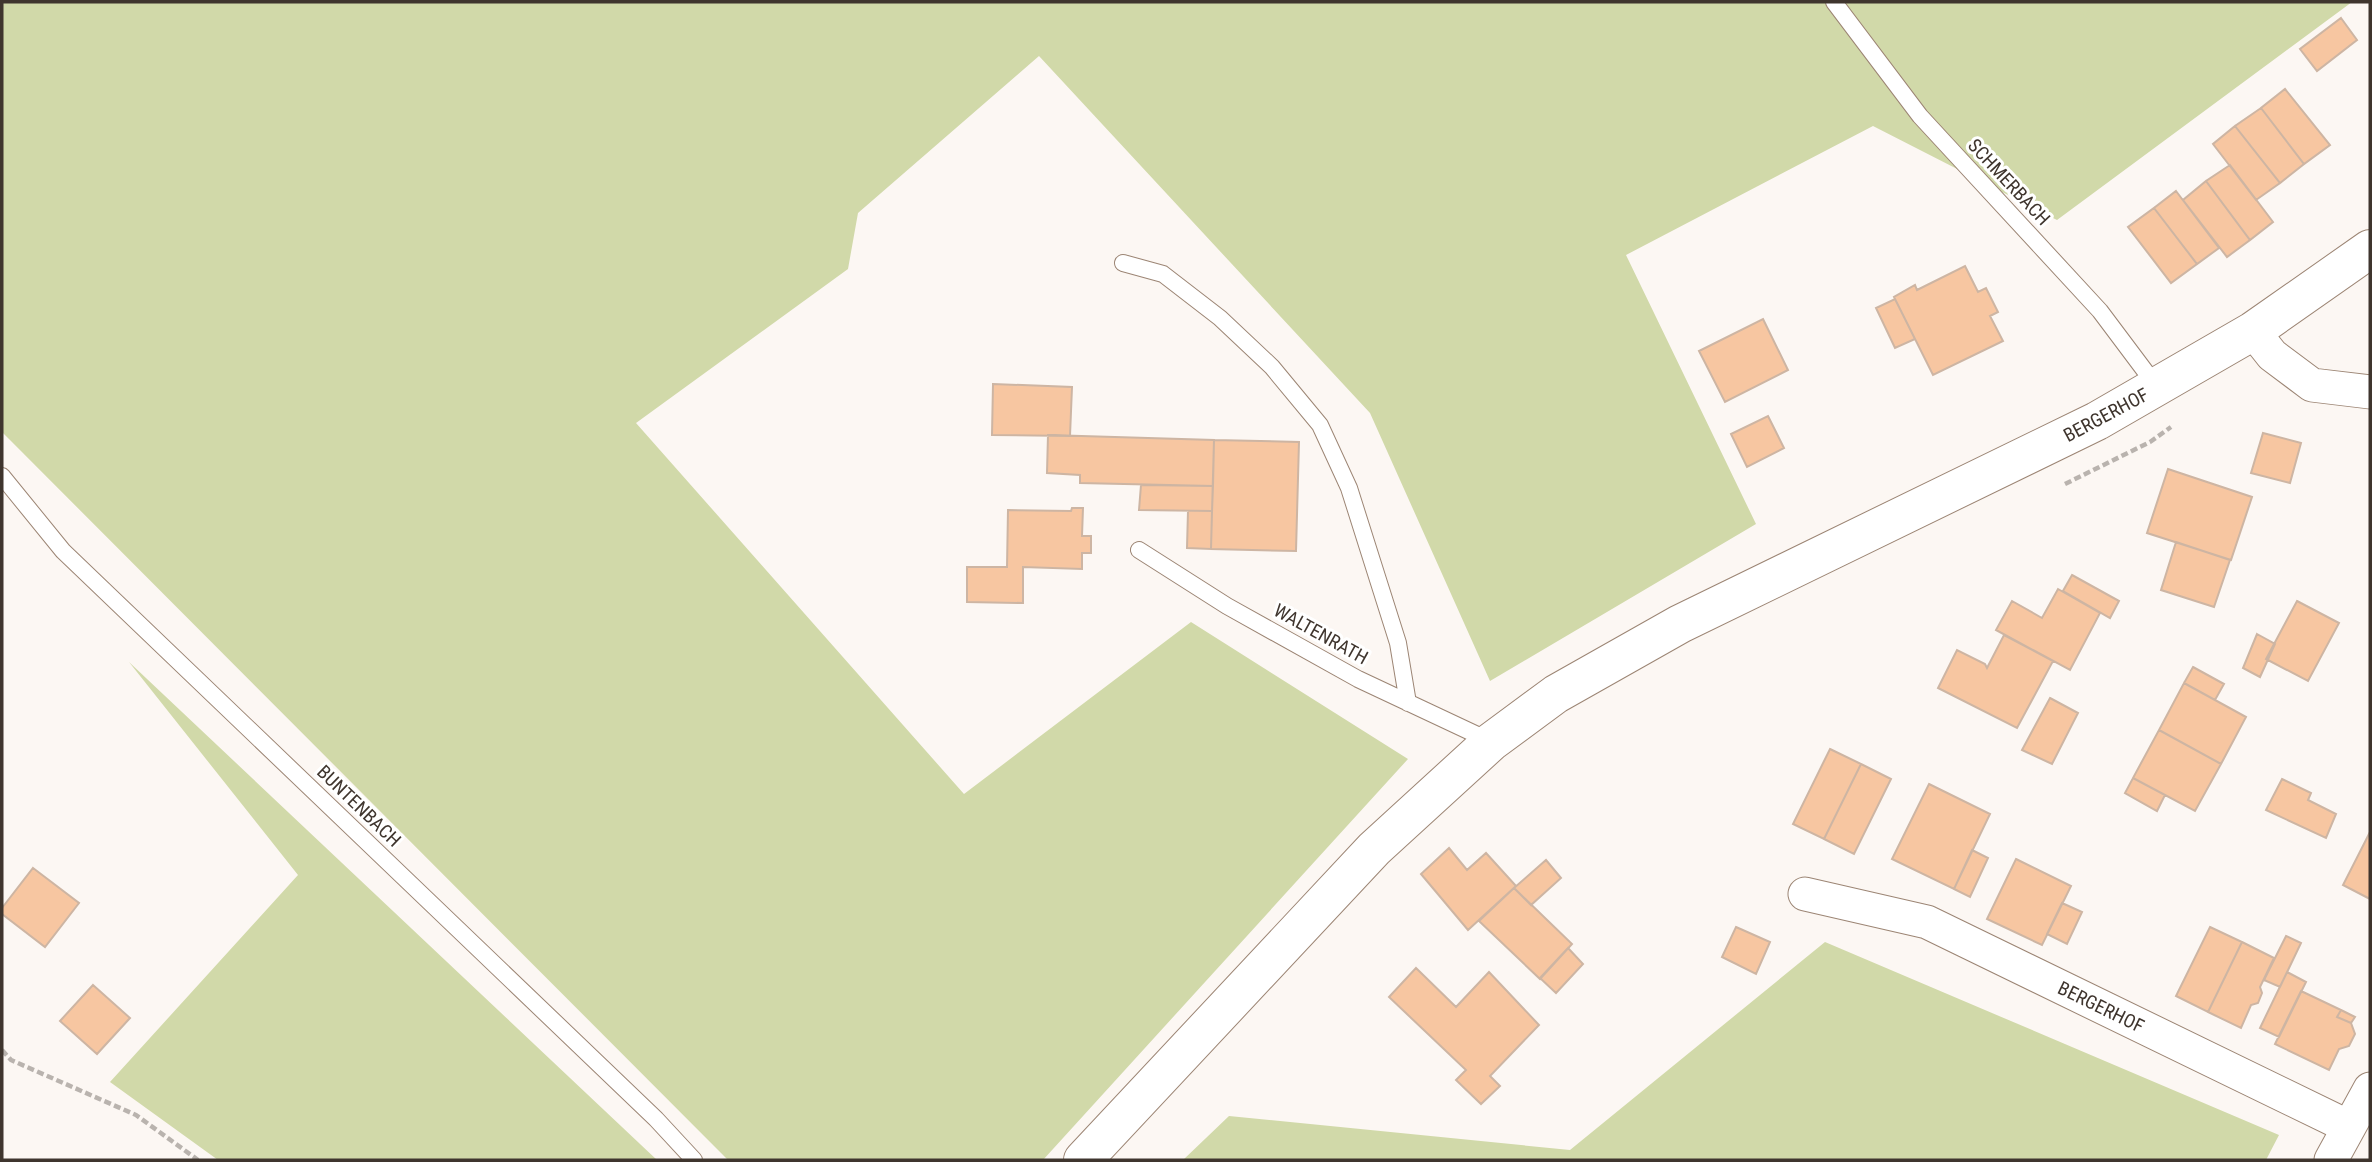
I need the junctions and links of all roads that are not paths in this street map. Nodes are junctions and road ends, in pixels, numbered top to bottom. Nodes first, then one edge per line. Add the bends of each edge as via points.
1 (1834, 2) edge
2 (2370, 249) edge
3 (1124, 263) dead end
4 (2253, 331) junction
5 (2157, 387) junction
6 (2370, 392) edge
7 (2, 476) edge
8 (1139, 550) dead end
9 (1408, 703) junction
10 (1491, 742) junction
11 (1805, 894) dead end
12 (2370, 1088) edge
13 (2349, 1127) junction
14 (694, 1160) edge
15 (1083, 1160) edge
16 (2330, 1160) edge

1 - 5 lane, SCHMERBACH via 1920,116 2099,311
2 - 4 street, BERGERHOF
3 - 9 lane via 1163,274 1220,318 1272,367 1320,425 1349,488 1398,643
4 - 5 street, BERGERHOF
4 - 6 street via 2272,355 2312,385
5 - 10 street, BERGERHOF via 2097,421 1681,624 1556,694
7 - 14 lane, BUNTENBACH via 63,551
8 - 9 lane, WALTENRATH via 1227,606
9 - 10 lane, WALTENRATH
10 - 15 street, BERGERHOF via 1374,849
11 - 13 street, BERGERHOF via 1927,922
12 - 13 street
13 - 16 street

